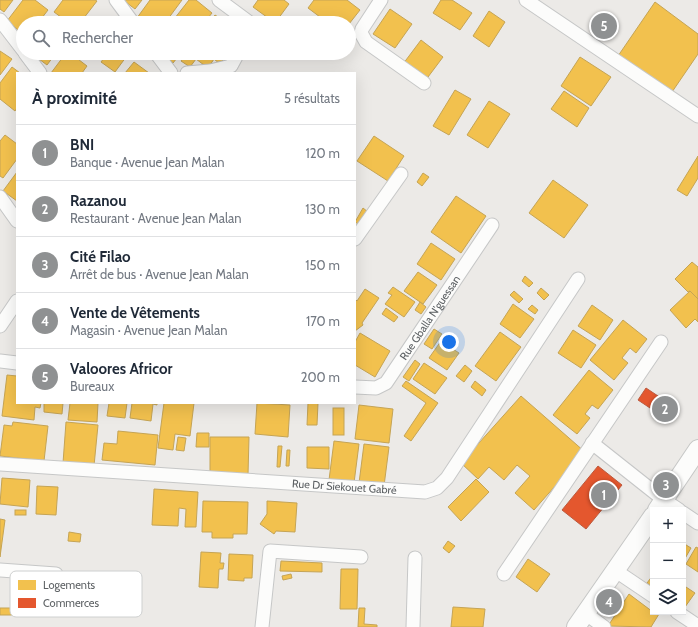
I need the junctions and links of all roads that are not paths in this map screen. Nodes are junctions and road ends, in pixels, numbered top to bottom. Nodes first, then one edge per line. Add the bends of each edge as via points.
1 (116, 0) edge
2 (220, 0) edge
3 (381, 0) edge
4 (526, 0) edge
5 (128, 16) edge
6 (241, 16) edge
7 (0, 20) edge
8 (16, 41) edge
9 (30, 60) edge
10 (161, 60) edge
11 (234, 60) edge
12 (39, 72) edge
13 (170, 72) edge
14 (198, 72) edge
15 (424, 83) dead end
16 (698, 116) edge
17 (401, 174) dead end
18 (0, 197) edge
19 (16, 220) edge
20 (492, 225) dead end
21 (356, 238) edge
22 (578, 279) dead end
23 (16, 303) edge
24 (0, 326) edge
25 (660, 342) dead end
26 (0, 361) edge
27 (16, 363) edge
28 (356, 387) edge
29 (592, 443) junction
30 (698, 449) edge
31 (0, 464) edge
32 (660, 505) edge
33 (686, 515) edge
34 (650, 520) edge
35 (698, 522) edge
36 (361, 557) dead end
37 (415, 558) dead end
38 (0, 570) edge
39 (14, 571) edge
40 (616, 571) junction
41 (504, 574) dead end
42 (650, 594) edge
43 (682, 615) edge
44 (578, 623) edge
45 (698, 626) edge
46 (262, 627) edge
47 (413, 627) edge
48 (604, 627) edge

1 - 5 street
2 - 6 street
3 - 15 street via 362,29 366,42
4 - 16 street
7 - 8 street
9 - 12 street
10 - 13 street
11 - 14 street via 231,66
17 - 21 street
18 - 19 street
20 - 28 street, Rue Gballa N'guessan via 386,383 376,388
22 - 31 street, Rue Dr Siekouet Gabré via 447,478 437,488 425,492
23 - 24 street
25 - 29 street
26 - 27 street
29 - 32 street
29 - 41 street
30 - 32 main road
33 - 35 street
34 - 40 main road
36 - 46 street via 270,551
37 - 47 street
38 - 39 street
40 - 42 street
40 - 44 main road
43 - 45 street
44 - 48 street

